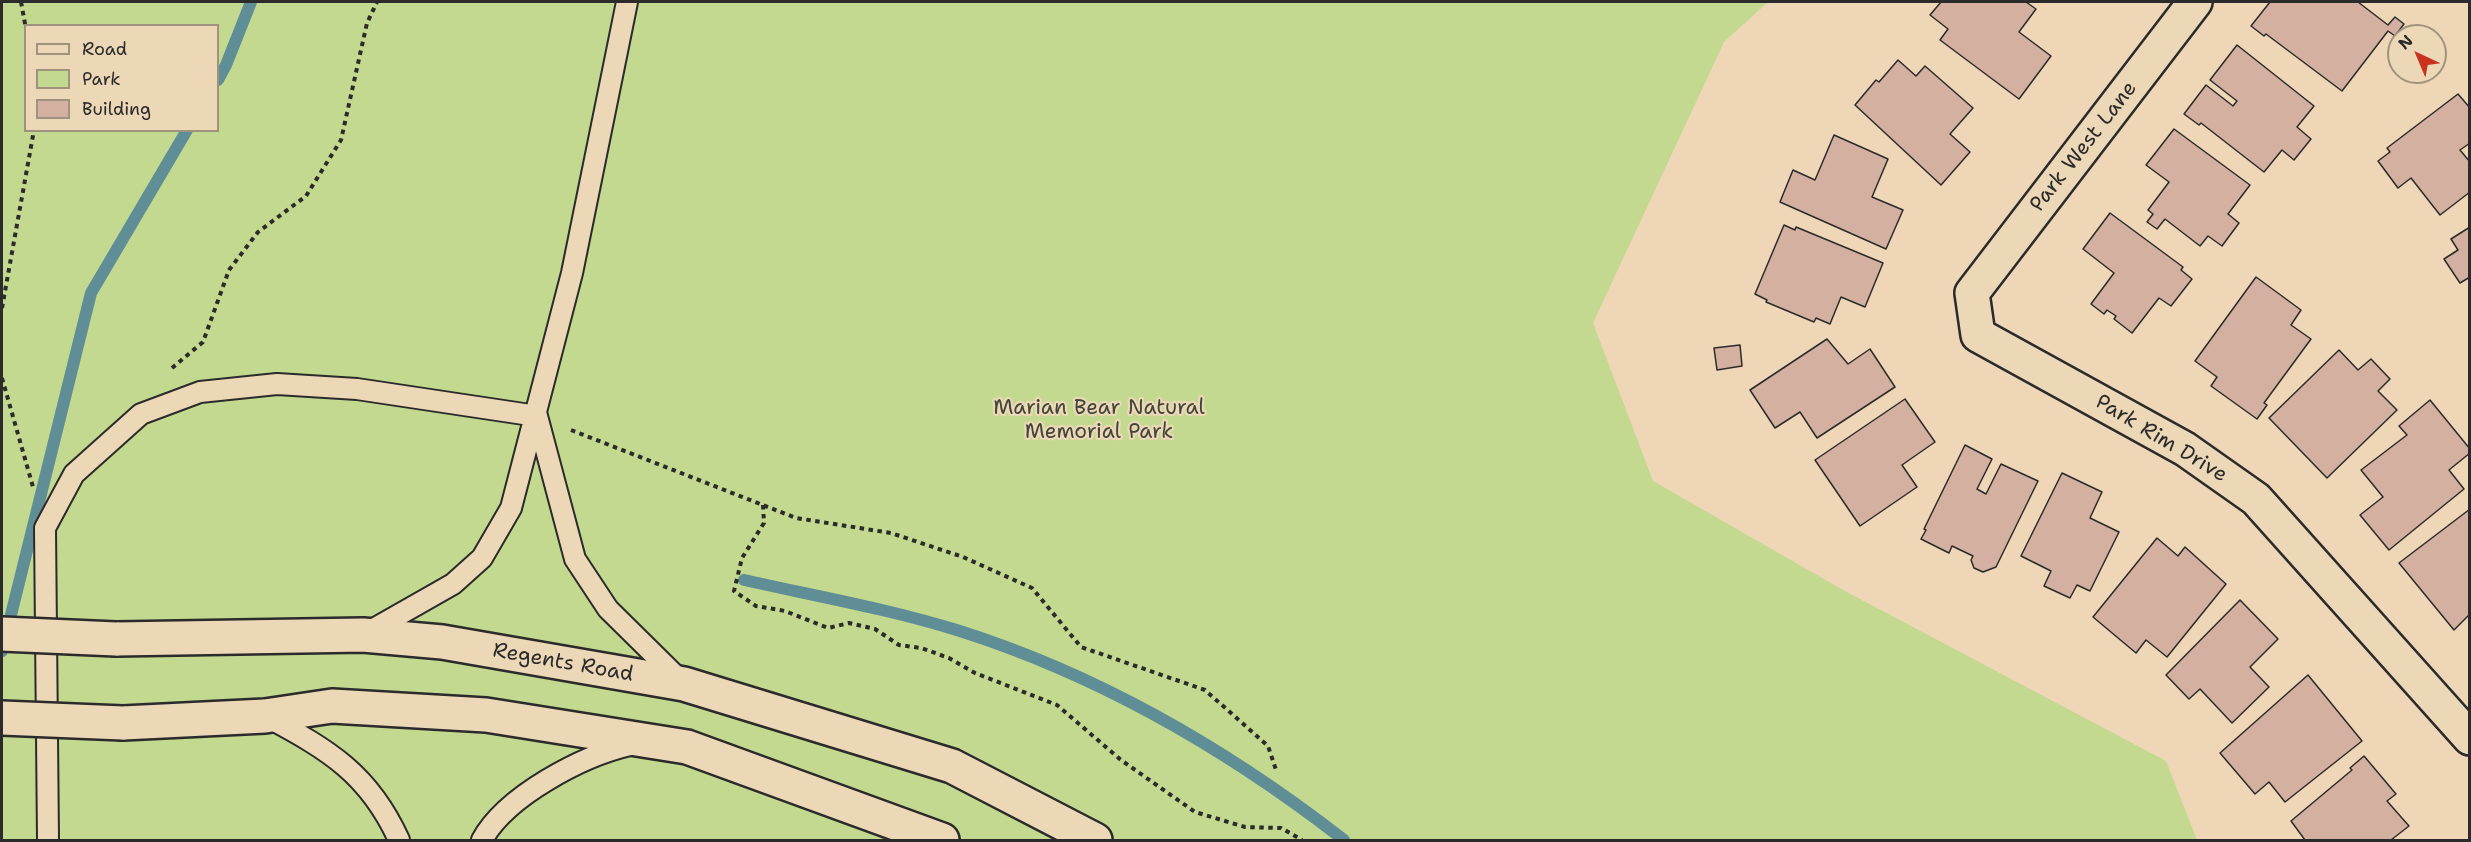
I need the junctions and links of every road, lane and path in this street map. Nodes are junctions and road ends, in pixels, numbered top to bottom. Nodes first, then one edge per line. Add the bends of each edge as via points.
1 (21, 2) edge
2 (377, 2) edge
3 (627, 2) edge
4 (2195, 2) edge
5 (25, 24) edge
6 (34, 132) edge
7 (1972, 293) joint
8 (2, 308) edge
9 (2, 378) edge
10 (141, 414) junction
11 (537, 416) junction
12 (27, 465) dead end
13 (763, 505) junction
14 (2, 634) edge
15 (363, 635) junction
16 (684, 684) junction
17 (264, 716) junction
18 (2, 718) edge
19 (2469, 738) edge
20 (649, 740) junction
21 (1277, 772) dead end
22 (48, 840) edge
23 (399, 840) edge
24 (482, 840) edge
25 (942, 840) edge
26 (1095, 840) edge
27 (1302, 840) edge

1 - 5 path
2 - 10 path via 367,23 341,140 306,196 258,232 229,270 203,342 150,388
3 - 11 lane via 572,273
4 - 7 main road, Park West Lane
6 - 8 path
7 - 19 main road, Park Rim Drive via 1978,335 2185,449 2256,499
9 - 12 path
10 - 11 lane via 200,392 277,384 357,388
10 - 22 lane via 74,474 45,528
11 - 13 path
11 - 15 lane via 511,508 482,558 453,584
11 - 16 lane via 575,559 608,609
13 - 21 path via 796,518 891,533 963,557 1032,588 1081,646 1205,690 1268,746
13 - 27 path via 764,523 742,558 734,591 756,606 784,610 828,628 849,623 875,629 899,645 950,658 975,673 1058,705 1121,760 1195,812 1245,827 1281,828
14 - 15 main road, Regents Road, bridge via 116,639
15 - 16 main road, Regents Road via 442,642
16 - 26 main road, Regents Road via 952,766
17 - 18 main road, bridge via 123,723
17 - 20 main road via 332,706 486,715
17 - 23 lane via 344,763 375,796
20 - 24 lane via 604,751 531,790
20 - 25 main road via 687,747

